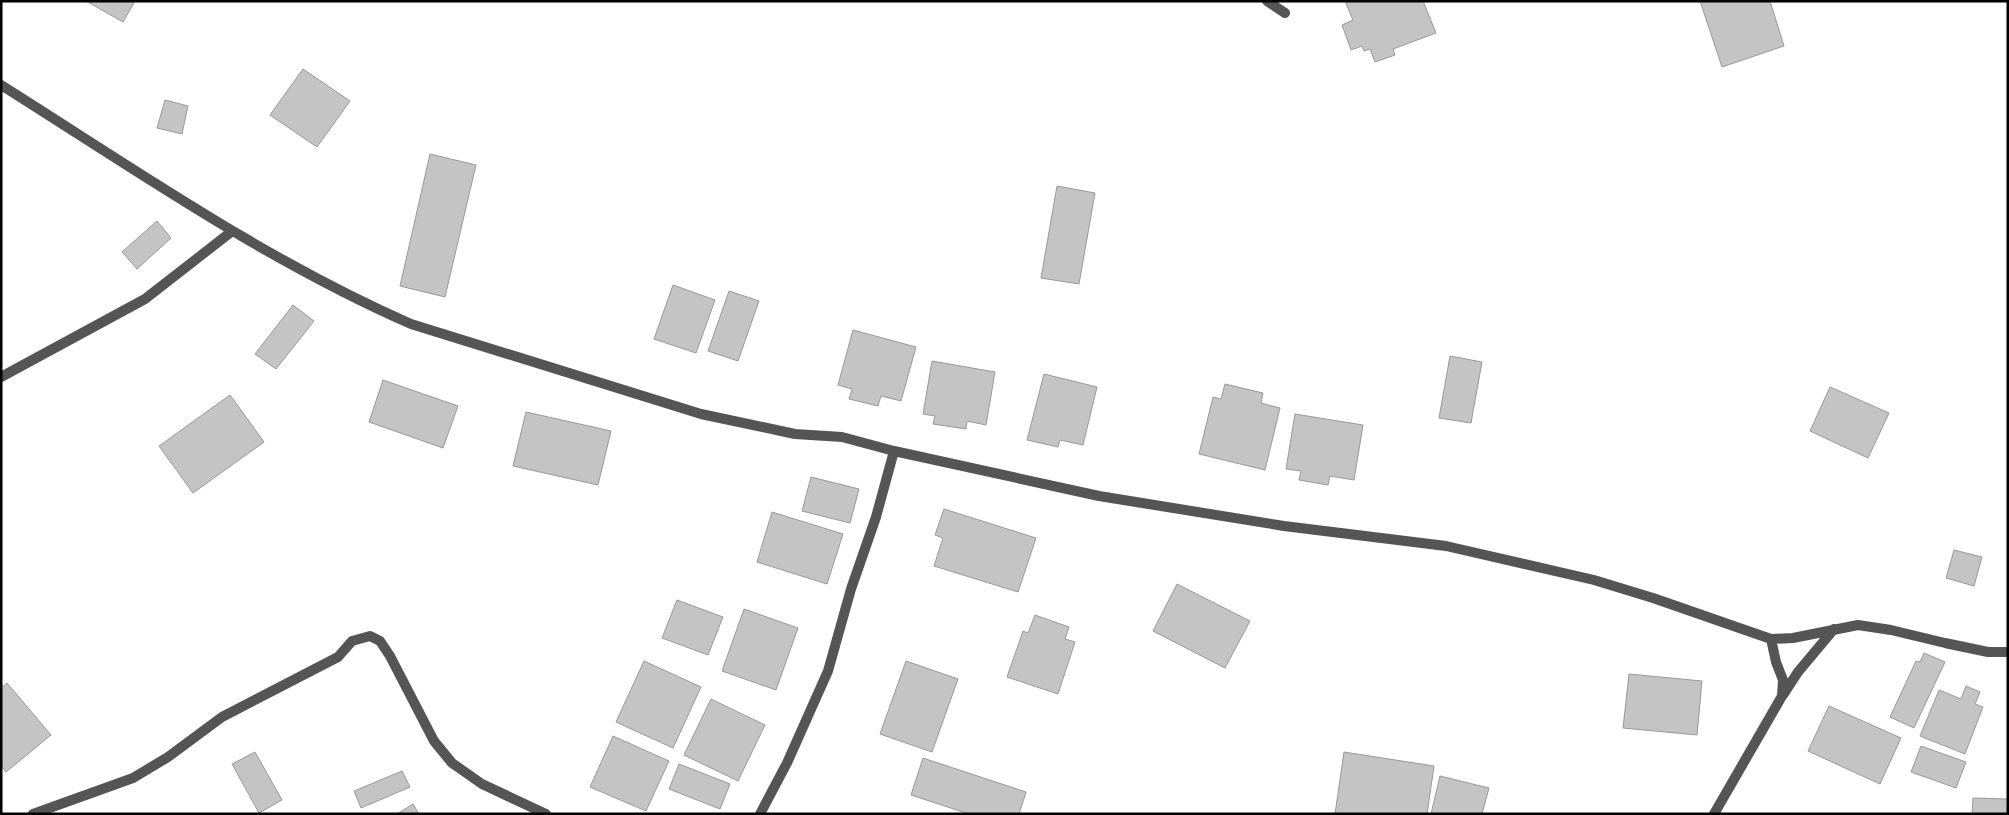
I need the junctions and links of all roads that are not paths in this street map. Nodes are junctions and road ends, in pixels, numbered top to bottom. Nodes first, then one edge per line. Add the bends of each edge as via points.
1 (1267, 1) edge
2 (1285, 13) dead end
3 (1, 85) edge
4 (231, 232) junction
5 (1, 377) edge
6 (894, 451) junction
7 (1834, 630) junction
8 (1771, 639) junction
9 (2008, 652) edge
10 (1782, 696) junction
11 (33, 814) edge
12 (546, 814) edge
13 (760, 814) edge
14 (1714, 814) edge

1 - 2 street
3 - 4 street
4 - 5 street via 145,299
4 - 6 street via 369,306 411,324 701,414 795,434 842,437
6 - 8 street via 1099,496 1284,526 1446,546 1594,580
6 - 13 street via 828,671
7 - 8 street
7 - 9 street via 1858,625 1988,652
7 - 10 street
8 - 10 street via 1784,680
10 - 14 street
11 - 12 street via 133,778 222,717 338,657 352,641 370,636 380,641 390,656 434,741 452,763 482,784

